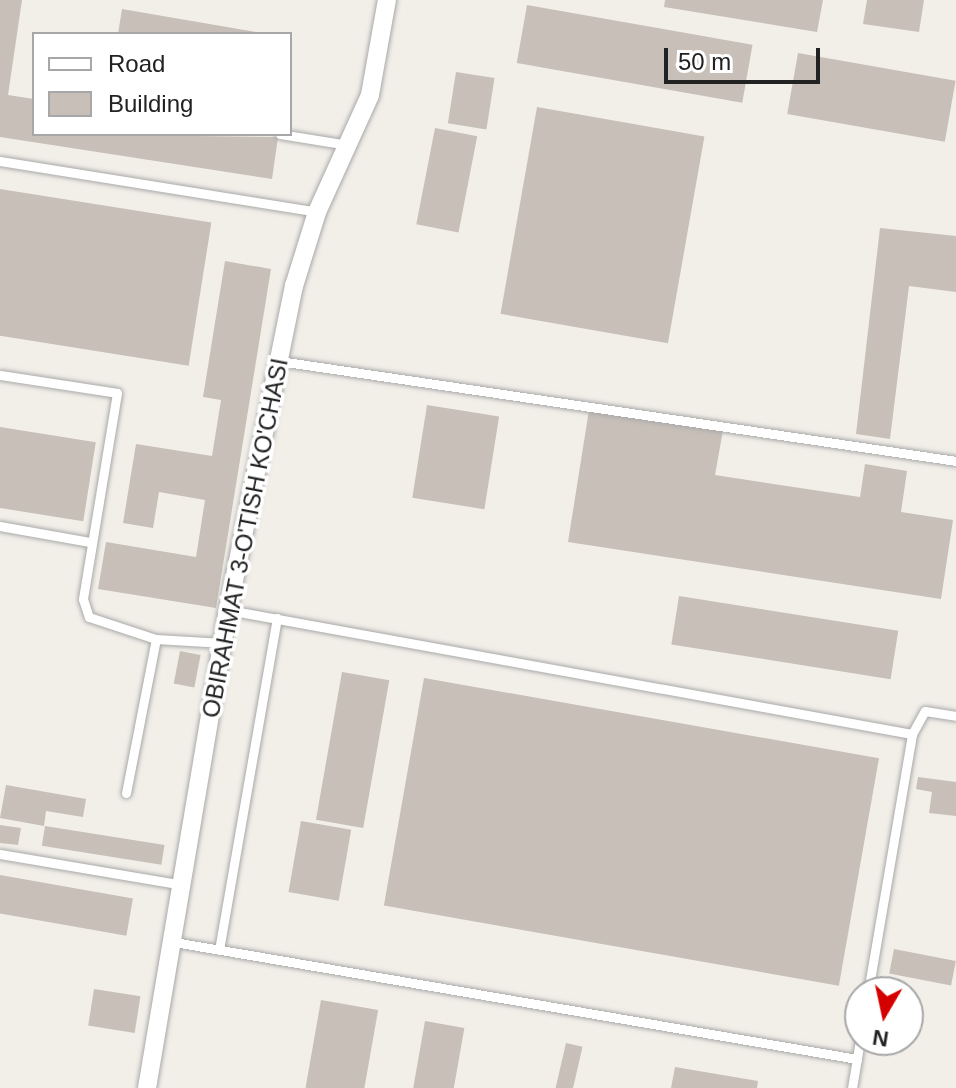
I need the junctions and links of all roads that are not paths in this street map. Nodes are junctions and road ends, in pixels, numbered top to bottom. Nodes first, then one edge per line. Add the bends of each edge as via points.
1 (387, 0) edge
2 (292, 136) edge
3 (351, 145) junction
4 (0, 161) edge
5 (317, 212) junction
6 (279, 361) junction
7 (0, 375) edge
8 (956, 461) edge
9 (0, 526) edge
10 (90, 542) junction
11 (228, 610) junction
12 (277, 618) junction
13 (156, 639) junction
14 (223, 643) junction
15 (956, 716) edge
16 (912, 734) junction
17 (126, 793) dead end
18 (0, 854) edge
19 (183, 885) junction
20 (174, 942) junction
21 (219, 950) junction
22 (871, 976) edge
23 (857, 1056) edge
24 (857, 1059) junction
25 (147, 1088) edge
26 (852, 1088) edge

1 - 3 street, OBIRAHMAT 3-O'TISH KO'CHASI via 370,95
2 - 3 lane
3 - 5 street, OBIRAHMAT 3-O'TISH KO'CHASI
4 - 5 lane
5 - 6 street, OBIRAHMAT 3-O'TISH KO'CHASI
6 - 8 lane
6 - 11 street, OBIRAHMAT 3-O'TISH KO'CHASI
7 - 10 lane via 117,393
9 - 10 lane
10 - 13 lane via 83,599 89,617
11 - 12 lane
11 - 14 street, OBIRAHMAT 3-O'TISH KO'CHASI
12 - 16 lane
12 - 21 lane
13 - 14 lane
13 - 17 lane
14 - 19 street, OBIRAHMAT 3-O'TISH KO'CHASI
15 - 16 lane via 925,711
16 - 22 lane
18 - 19 lane
19 - 20 street, OBIRAHMAT 3-O'TISH KO'CHASI
20 - 21 lane
20 - 25 street, OBIRAHMAT 3-O'TISH KO'CHASI
21 - 24 lane
23 - 24 lane
24 - 26 lane

